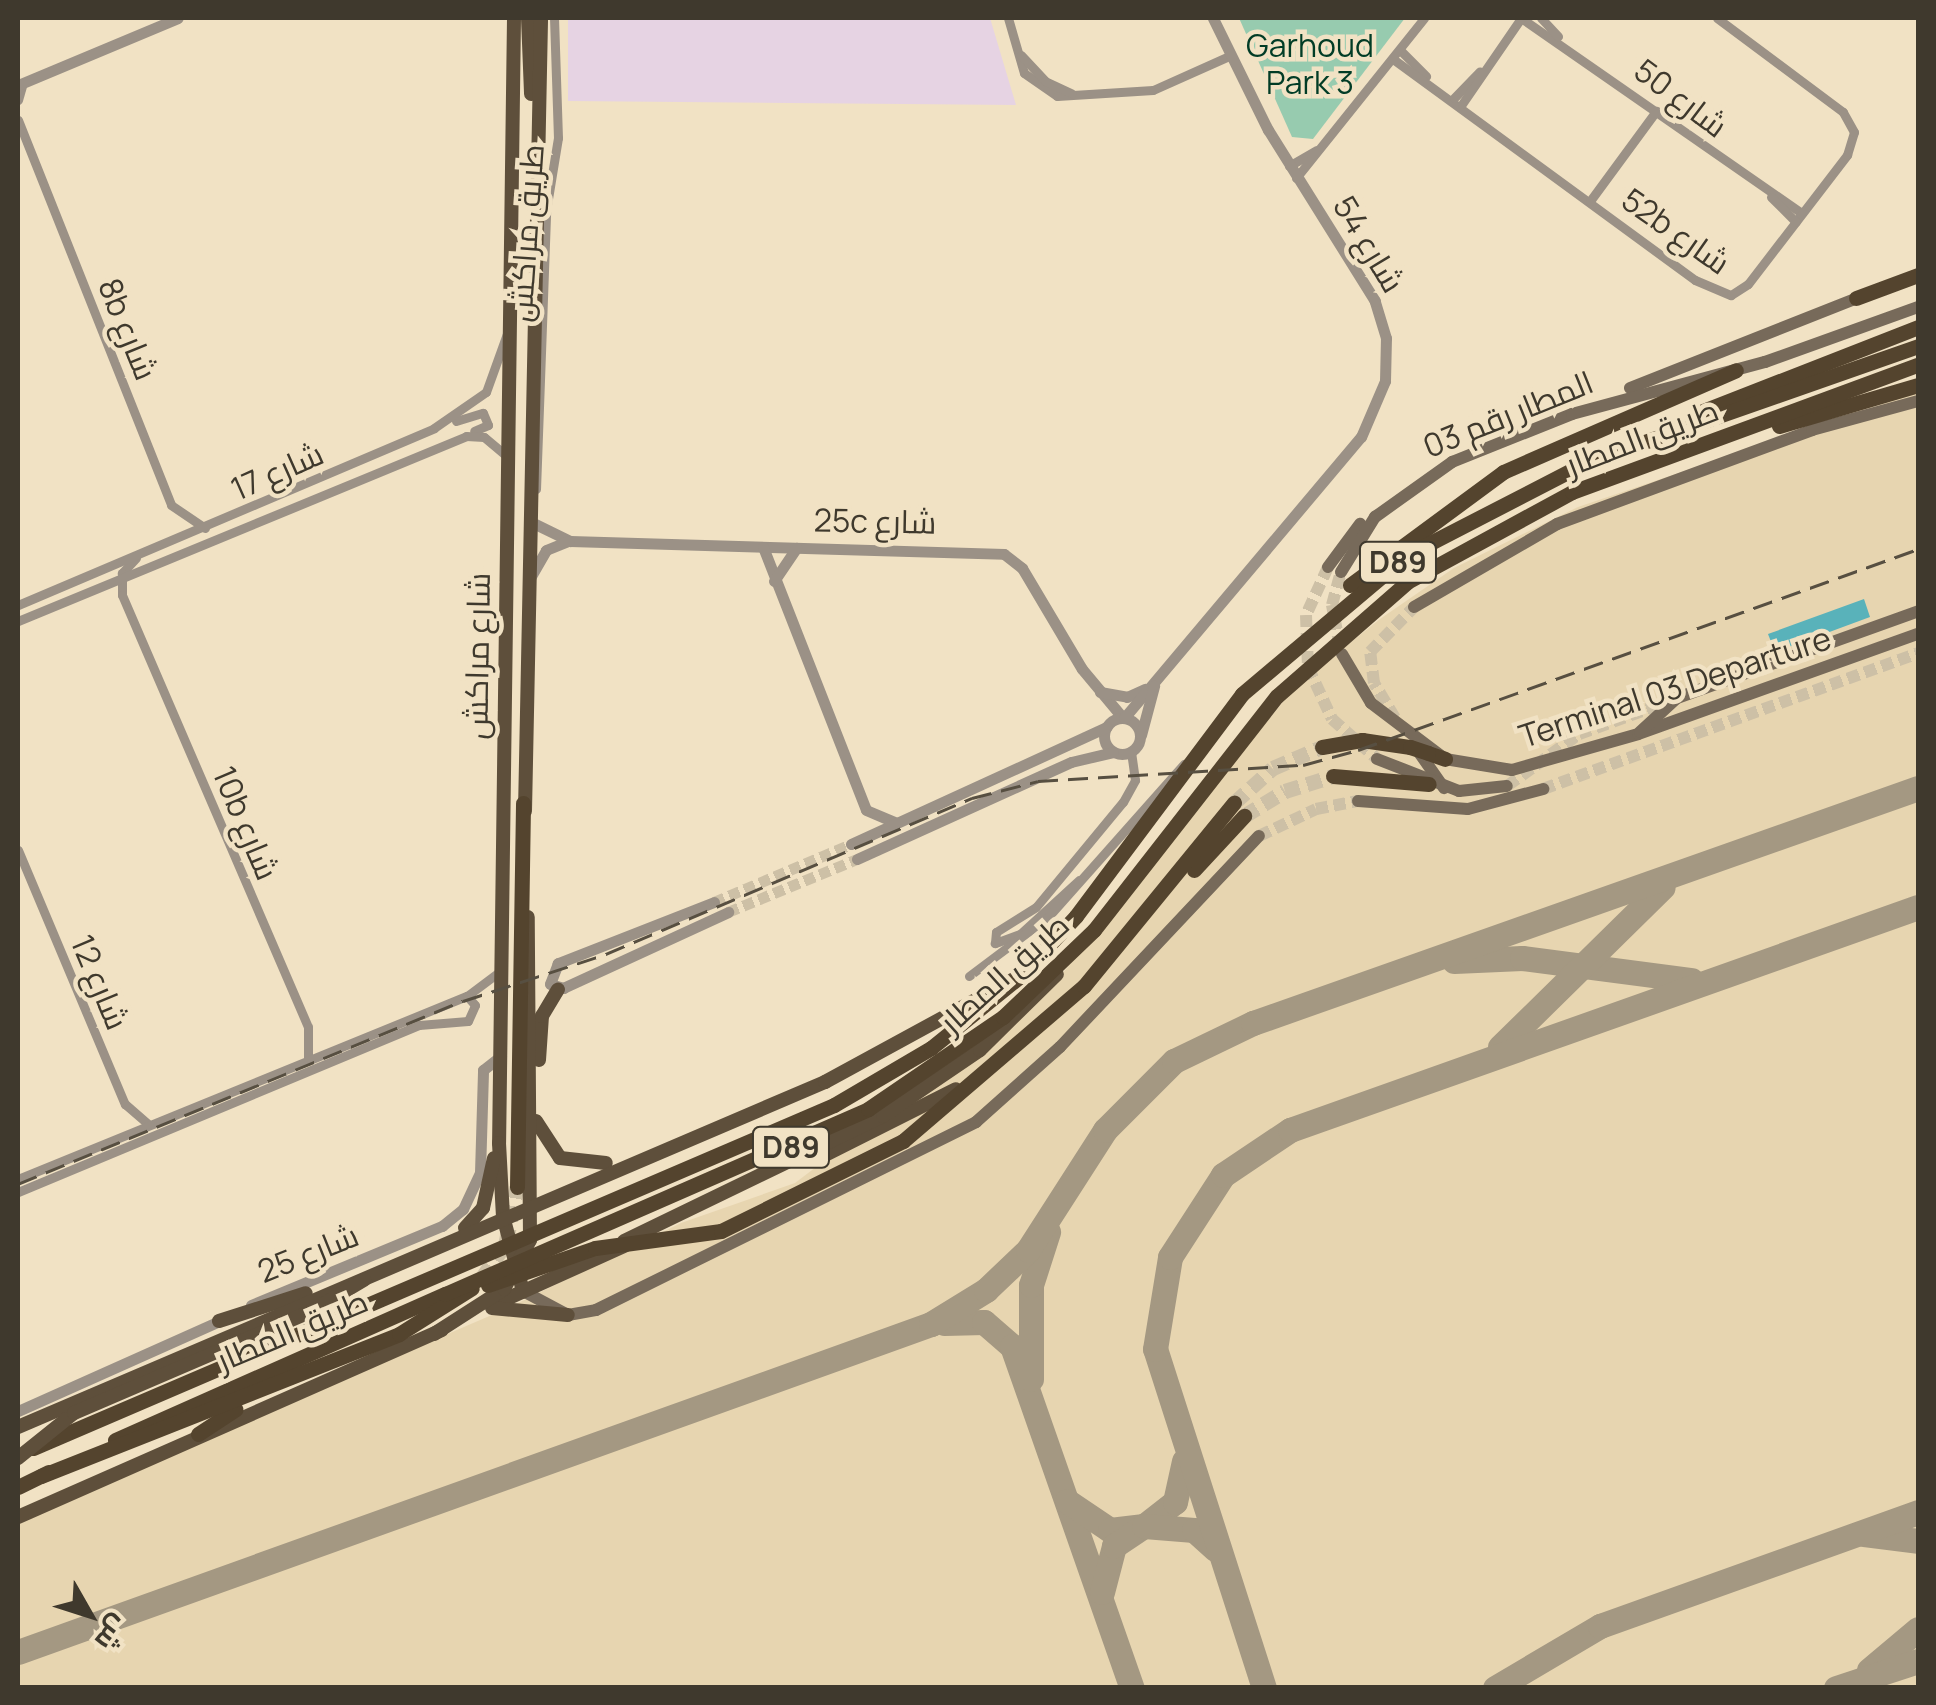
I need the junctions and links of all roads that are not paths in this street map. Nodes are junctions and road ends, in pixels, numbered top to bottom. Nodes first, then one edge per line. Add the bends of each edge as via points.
1 (178, 18) edge
2 (514, 18) edge
3 (528, 18) edge
4 (540, 18) edge
5 (554, 18) edge
6 (1008, 18) edge
7 (1213, 18) edge
8 (1424, 18) edge
9 (1521, 18) edge
10 (1541, 18) edge
11 (1716, 18) edge
12 (1563, 42) junction
13 (1397, 54) junction
14 (1229, 56) junction
15 (20, 84) edge
16 (18, 100) edge
17 (1458, 101) junction
18 (536, 104) junction
19 (1656, 111) junction
20 (18, 125) edge
21 (1328, 143) junction
22 (1289, 166) junction
23 (1296, 178) junction
24 (1590, 201) junction
25 (1799, 217) junction
26 (1918, 272) edge
27 (1856, 298) joint
28 (1918, 303) edge
29 (1918, 327) edge
30 (509, 330) junction
31 (1918, 346) edge
32 (1918, 365) edge
33 (1736, 370) junction
34 (1918, 386) edge
35 (1918, 401) edge
36 (1572, 414) junction
37 (434, 428) junction
38 (1660, 434) junction
39 (1712, 439) junction
40 (440, 445) junction
41 (508, 458) junction
42 (525, 514) junction
43 (208, 528) junction
44 (570, 540) junction
45 (763, 546) junction
46 (796, 548) junction
47 (141, 552) junction
48 (1335, 570) tunnel mouth
49 (120, 578) junction
50 (774, 581) junction
51 (526, 586) junction
52 (100, 587) junction
53 (18, 604) edge
54 (1414, 606) tunnel mouth
55 (126, 608) junction
56 (1918, 611) edge
57 (18, 621) edge
58 (1306, 633) junction
59 (1918, 634) edge
60 (1342, 654) tunnel mouth
61 (1154, 684) junction
62 (1100, 693) junction
63 (1123, 718) junction
64 (1107, 726) junction
65 (1638, 734) junction
66 (1140, 736) junction
67 (1410, 742) junction
68 (1322, 747) tunnel mouth
69 (1113, 752) junction
70 (1131, 752) junction
71 (1377, 759) tunnel mouth
72 (1445, 759) junction
73 (1186, 762) junction
74 (1333, 776) tunnel mouth
75 (1436, 786) junction
76 (1507, 786) tunnel mouth
77 (1544, 789) tunnel mouth
78 (1484, 792) junction
79 (1358, 800) tunnel mouth
80 (523, 803) junction
81 (1234, 803) tunnel mouth
82 (1500, 804) junction
83 (1244, 816) tunnel mouth
84 (896, 823) junction
85 (1259, 836) tunnel mouth
86 (851, 844) tunnel mouth
87 (18, 850) edge
88 (856, 859) tunnel mouth
89 (1079, 880) junction
90 (714, 902) tunnel mouth
91 (728, 912) tunnel mouth
92 (1094, 930) junction
93 (1109, 960) junction
94 (504, 967) junction
95 (969, 976) dead end
96 (1019, 977) junction
97 (530, 986) junction
98 (558, 988) junction
99 (467, 996) junction
100 (402, 1027) junction
101 (1018, 1046) junction
102 (501, 1056) junction
103 (308, 1059) junction
104 (537, 1080) junction
105 (741, 1116) junction
106 (148, 1124) junction
107 (499, 1143) junction
108 (650, 1153) junction
109 (804, 1160) junction
110 (18, 1179) edge
111 (517, 1188) tunnel mouth
112 (18, 1192) edge
113 (534, 1202) junction
114 (533, 1222) junction
115 (504, 1224) junction
116 (655, 1228) junction
117 (452, 1238) junction
118 (523, 1251) junction
119 (514, 1270) junction
120 (364, 1280) junction
121 (472, 1288) tunnel mouth
122 (341, 1289) junction
123 (522, 1291) junction
124 (444, 1294) junction
125 (486, 1308) junction
126 (568, 1314) junction
127 (220, 1321) junction
128 (434, 1334) junction
129 (364, 1347) junction
130 (18, 1411) edge
131 (18, 1427) edge
132 (198, 1434) junction
133 (18, 1456) edge
134 (41, 1476) junction
135 (18, 1487) edge
136 (18, 1517) edge

1 - 15 street
2 - 30 main road, شارع مراكش
3 - 18 main road via 528,81
4 - 18 main road, شارع مراكش
5 - 42 street, طريق مراكش via 558,138 546,211 543,455
6 - 14 street via 1037,87 1090,96 1152,90
7 - 14 street, شارع 54
8 - 13 street
9 - 12 street, شارع 50
9 - 17 street
10 - 12 street, شارع 50
11 - 25 street, 52b شارع via 1843,112 1854,132 1847,155
12 - 19 street, شارع 50
13 - 17 street, 52b شارع
13 - 21 street
14 - 22 street, شارع 54
15 - 16 street
17 - 24 street, 52b شارع
18 - 42 main road, شارع مراكش
19 - 24 street
19 - 25 street, شارع 50
20 - 43 street, 8b شارع via 171,506 186,522
21 - 22 street
21 - 23 street
22 - 23 street, شارع 54
23 - 61 street, شارع 54 via 1375,301 1386,338 1382,393 1362,436
24 - 25 street, 52b شارع via 1720,295 1748,284
26 - 27 highway
27 - 36 main road
28 - 33 main road, المطار رقم 03
29 - 38 highway
30 - 37 street, شارع 17 via 486,392
30 - 41 main road, شارع مراكش
31 - 38 highway, طريق المطار / D89
32 - 39 highway, طريق المطار / D89
33 - 36 main road, المطار رقم 03
33 - 58 highway via 1481,485 1362,575
34 - 39 highway
35 - 54 main road via 1812,430 1557,524
36 - 48 main road, المطار رقم 03 via 1452,462 1385,507
37 - 40 street via 478,412 489,420 486,429
37 - 43 street, شارع 17
38 - 58 highway, طريق المطار / D89 via 1461,522
39 - 92 highway, طريق المطار / D89 via 1516,518 1372,608 1258,718
40 - 41 street, شارع 17 via 475,436
40 - 49 street, شارع 17
41 - 94 main road, شارع مراكش
42 - 44 street, 25c شارع via 541,533
42 - 51 main road, شارع مراكش
43 - 47 street, شارع 17
44 - 45 street, 25c شارع
44 - 51 street via 546,550
45 - 46 street, 25c شارع
45 - 50 street
46 - 50 street
46 - 62 street, 25c شارع via 1004,554 1022,568
47 - 49 street
47 - 53 street, شارع 17
49 - 52 street, شارع 17
49 - 55 street, 10b شارع
50 - 84 street via 866,810
51 - 80 main road, شارع مراكش
52 - 55 street, 10b شارع
52 - 57 street, شارع 17
55 - 103 street, 10b شارع via 308,1027
56 - 65 main road via 1677,698
58 - 73 highway, طريق المطار / D89
59 - 65 main road, Terminal 03 Departure
60 - 72 main road via 1371,703
61 - 62 street via 1127,696
61 - 63 street, شارع 54
61 - 66 street, شارع 54
62 - 63 street, 25c شارع
62 - 64 street, 25c شارع
63 - 64 street
63 - 66 street, 25c شارع
64 - 69 street, 25c شارع
64 - 84 street
65 - 72 main road, Terminal 03 Departure via 1530,768
66 - 70 street, شارع 54
67 - 68 highway
67 - 72 highway, bridge
67 - 75 main road
69 - 70 street
69 - 88 street via 1072,762
70 - 89 street via 1135,780 1123,802 1036,907 996,932 995,942 1020,934
71 - 75 main road
73 - 89 street
73 - 96 highway, طريق المطار / D89 via 1076,916
74 - 75 highway
75 - 78 main road
76 - 78 main road
77 - 82 main road
78 - 82 main road
79 - 82 main road
80 - 97 main road, شارع مراكش
80 - 111 highway
81 - 93 highway
83 - 93 highway
84 - 86 street
85 - 126 main road via 988,1114 603,1307
87 - 106 street, شارع 12 via 125,1104
89 - 95 street via 1030,934
90 - 98 street via 558,964 548,980
91 - 98 street
92 - 109 main road via 980,1050
92 - 124 highway, طريق المطار / D89, bridge via 1003,1018 868,1109
93 - 101 highway
94 - 99 street
94 - 102 main road, شارع مراكش
96 - 105 main road via 868,1061
96 - 133 highway, طريق المطار / D89, bridge via 931,1048 834,1105
97 - 104 main road
97 - 113 main road
98 - 104 main road via 542,1016
99 - 100 street
99 - 100 street via 475,1005 468,1022
100 - 103 street
100 - 112 street
101 - 109 main road via 896,1124
101 - 124 highway, bridge via 903,1141 722,1231 595,1248
102 - 107 main road, شارع مراكش
102 - 127 street, شارع 25 via 483,1070 480,1173 453,1218
103 - 106 street
104 - 108 main road via 539,1131 560,1158 593,1166
105 - 108 main road
105 - 114 main road via 561,1199
106 - 110 street
107 - 115 main road, شارع مراكش
107 - 117 main road via 483,1208
108 - 113 main road
109 - 116 main road
113 - 114 main road
113 - 115 main road
114 - 118 main road
115 - 117 main road
115 - 118 main road
115 - 119 main road, شارع مراكش
116 - 118 main road via 564,1265
116 - 123 main road
117 - 120 main road
118 - 119 main road
119 - 123 main road, شارع مراكش
119 - 128 main road
120 - 122 main road
120 - 133 main road, bridge via 310,1312 74,1412
121 - 129 highway via 424,1321
122 - 127 main road
122 - 131 main road
123 - 125 main road
123 - 126 main road
124 - 134 highway, طريق المطار / D89
125 - 126 main road
125 - 128 main road
127 - 130 street, شارع 25
128 - 132 main road
129 - 132 highway
129 - 134 highway
132 - 136 main road
134 - 135 highway, طريق المطار / D89

